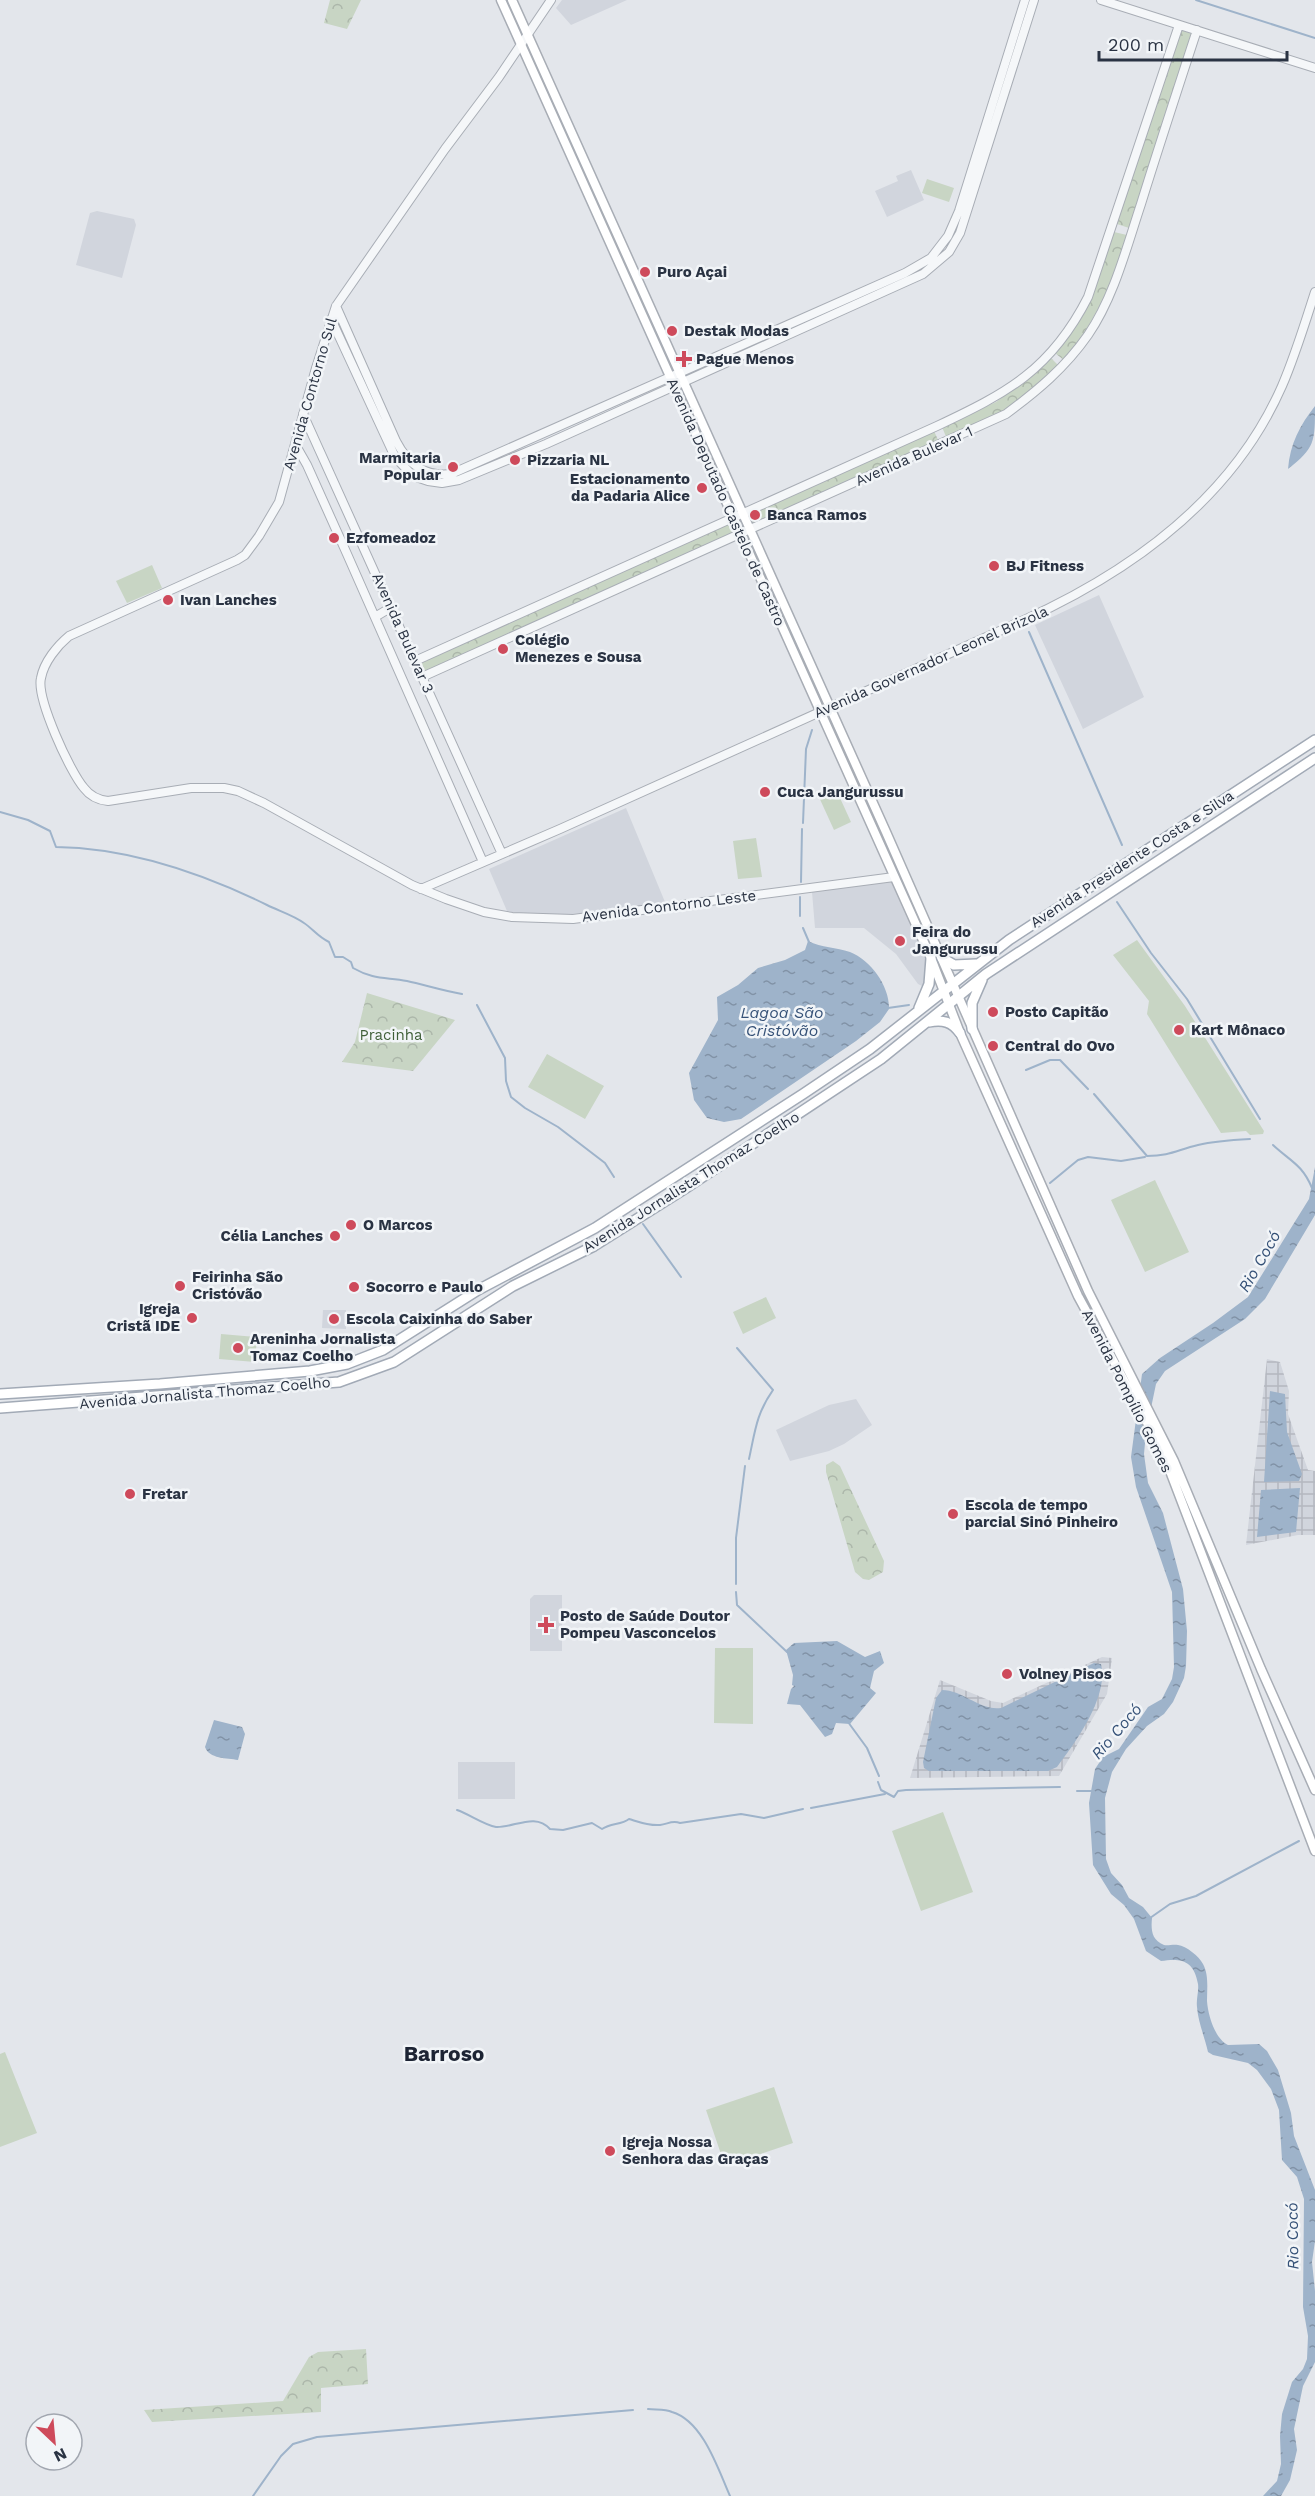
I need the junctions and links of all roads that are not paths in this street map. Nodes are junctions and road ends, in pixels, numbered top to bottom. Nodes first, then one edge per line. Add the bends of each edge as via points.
1 (501, 0) edge
2 (512, 0) edge
3 (551, 0) edge
4 (1025, 0) edge
5 (1034, 0) edge
6 (1101, 0) edge
7 (1179, 24) junction
8 (1197, 30) junction
9 (528, 33) junction
10 (521, 43) junction
11 (1315, 68) edge
12 (1315, 292) edge
13 (336, 306) junction
14 (331, 319) junction
15 (682, 377) junction
16 (673, 382) junction
17 (619, 401) junction
18 (375, 404) junction
19 (622, 409) junction
20 (303, 414) junction
21 (295, 444) junction
22 (743, 513) junction
23 (733, 517) junction
24 (751, 529) junction
25 (740, 534) junction
26 (392, 610) junction
27 (375, 617) junction
28 (53, 654) joint
29 (415, 661) junction
30 (422, 677) junction
31 (830, 707) junction
32 (820, 711) junction
33 (1315, 740) edge
34 (1315, 758) edge
35 (865, 785) junction
36 (855, 789) junction
37 (871, 798) junction
38 (861, 803) junction
39 (1210, 809) junction
40 (1218, 821) junction
41 (1150, 848) junction
42 (502, 854) junction
43 (1159, 860) junction
44 (483, 862) junction
45 (894, 877) junction
46 (421, 889) junction
47 (1040, 921) junction
48 (1047, 934) junction
49 (931, 958) junction
50 (942, 958) junction
51 (976, 964) junction
52 (986, 974) junction
53 (952, 983) junction
54 (943, 990) junction
55 (958, 997) junction
56 (949, 1005) junction
57 (918, 1010) junction
58 (927, 1023) junction
59 (972, 1029) junction
60 (960, 1033) junction
61 (767, 1116) junction
62 (753, 1126) junction
63 (776, 1128) junction
64 (761, 1138) junction
65 (489, 1284) junction
66 (470, 1294) junction
67 (496, 1298) junction
68 (479, 1308) junction
69 (1126, 1374) junction
70 (139, 1385) junction
71 (0, 1394) edge
72 (140, 1399) junction
73 (0, 1408) edge
74 (1153, 1425) junction
75 (1315, 1790) edge
76 (1315, 1851) edge

1 - 10 main road, Avenida Deputado Castelo de Castro
2 - 9 main road, Avenida Deputado Castelo de Castro
3 - 9 street, Avenida Contorno Sul
4 - 15 street via 959,211 943,245 931,258 905,273
5 - 15 street via 977,183 960,233 949,252 923,274
6 - 7 street
7 - 8 street
7 - 22 street, Avenida Bulevar 1 via 1094,283 1070,329 1050,353 997,397
8 - 11 street
8 - 24 street, Avenida Bulevar 1 via 1105,306 1064,366 1006,414
9 - 10 street, Avenida Contorno Sul
9 - 15 main road, Avenida Deputado Castelo de Castro
10 - 13 street, Avenida Contorno Sul
10 - 16 main road, Avenida Deputado Castelo de Castro
12 - 31 street, Avenida Governador Leonel Brizola via 1282,387 1260,427 1211,493 1182,522 1129,563 1068,599
13 - 14 street, Avenida Contorno Sul
13 - 18 street
14 - 18 street
14 - 20 street, Avenida Contorno Sul
15 - 16 street
15 - 22 main road, Avenida Deputado Castelo de Castro
16 - 17 street
16 - 19 street
16 - 23 main road, Avenida Deputado Castelo de Castro
17 - 18 street via 451,474 439,475 423,471 408,460
17 - 19 street
18 - 19 street via 395,457 420,479 436,483 459,480
20 - 21 street, Avenida Contorno Sul
20 - 26 street, Avenida Bulevar 3
21 - 27 street, Avenida Bulevar 3
21 - 28 street, Avenida Contorno Sul via 273,514 243,556 76,632
22 - 23 street, Avenida Bulevar 1
22 - 24 main road, Avenida Deputado Castelo de Castro
23 - 25 main road, Avenida Deputado Castelo de Castro
23 - 29 street, Avenida Bulevar 1
24 - 25 street, Avenida Bulevar 1
24 - 31 main road, Avenida Deputado Castelo de Castro
25 - 30 street, Avenida Bulevar 1
25 - 32 main road, Avenida Deputado Castelo de Castro
26 - 27 street
26 - 29 street, Avenida Bulevar 3
27 - 44 street, Avenida Bulevar 3
28 - 46 street, Avenida Contorno Leste via 41,678 43,700 66,758 82,786 93,796 108,801 204,787 244,792
29 - 30 street, Avenida Bulevar 3
30 - 42 street, Avenida Bulevar 3
31 - 32 street, Avenida Governador Leonel Brizola
31 - 35 main road, Avenida Deputado Castelo de Castro
32 - 36 main road, Avenida Deputado Castelo de Castro
32 - 42 street, Avenida Governador Leonel Brizola
33 - 39 main road, Avenida Presidente Costa e Silva
34 - 40 main road, Avenida Presidente Costa e Silva
35 - 36 main road
35 - 37 main road, Avenida Deputado Castelo de Castro
36 - 38 main road, Avenida Deputado Castelo de Castro
37 - 38 main road
37 - 50 main road, Avenida Deputado Castelo de Castro
38 - 45 main road, Avenida Deputado Castelo de Castro
39 - 40 main road
39 - 41 main road, Avenida Presidente Costa e Silva
40 - 43 main road, Avenida Presidente Costa e Silva
41 - 43 main road
41 - 47 main road, Avenida Presidente Costa e Silva
42 - 44 street, Avenida Governador Leonel Brizola
43 - 48 main road, Avenida Presidente Costa e Silva
44 - 46 street, Avenida Governador Leonel Brizola
45 - 46 street, Avenida Contorno Leste via 573,919 484,912
45 - 49 main road, Avenida Deputado Castelo de Castro
47 - 48 main road
47 - 51 main road, Avenida Presidente Costa e Silva
48 - 52 main road, Avenida Presidente Costa e Silva
49 - 54 main road, Avenida Deputado Castelo de Castro
49 - 57 main road via 929,984
50 - 51 main road via 954,965
50 - 53 main road, Avenida Deputado Castelo de Castro
51 - 53 main road, Avenida Presidente Costa e Silva
52 - 55 main road, Avenida Presidente Costa e Silva
52 - 59 main road via 972,1003
53 - 54 main road, Avenida Presidente Costa e Silva
53 - 55 main road, Avenida Deputado Castelo de Castro
54 - 56 main road, Avenida Deputado Castelo de Castro
54 - 57 main road, Avenida Jornalista Thomaz Coelho
55 - 56 main road, Avenida Presidente Costa e Silva
55 - 59 main road, Avenida Pompílio Gomes
56 - 58 main road, Avenida Jornalista Thomaz Coelho
56 - 60 main road, Avenida Pompílio Gomes
57 - 61 main road, Avenida Jornalista Thomaz Coelho via 870,1050
58 - 60 main road via 946,1022
58 - 63 main road, Avenida Jornalista Thomaz Coelho via 882,1059
59 - 69 main road, Avenida Pompílio Gomes
60 - 69 main road, Avenida Pompílio Gomes via 1078,1296
61 - 62 main road, Avenida Jornalista Thomaz Coelho
61 - 63 main road
62 - 64 main road
62 - 65 main road, Avenida Jornalista Thomaz Coelho via 595,1228
63 - 64 main road, Avenida Jornalista Thomaz Coelho
64 - 67 main road, Avenida Jornalista Thomaz Coelho via 614,1234
65 - 66 main road, Avenida Jornalista Thomaz Coelho
65 - 67 main road
66 - 68 main road
66 - 70 main road, Avenida Jornalista Thomaz Coelho via 392,1345 347,1364 310,1371
67 - 68 main road, Avenida Jornalista Thomaz Coelho
68 - 72 main road, Avenida Jornalista Thomaz Coelho via 394,1362 339,1382
69 - 74 main road, Avenida Pompílio Gomes
70 - 71 main road, Avenida Jornalista Thomaz Coelho
70 - 72 main road
72 - 73 main road, Avenida Jornalista Thomaz Coelho
74 - 75 main road, Avenida Pompílio Gomes
74 - 76 main road, Avenida Pompílio Gomes

